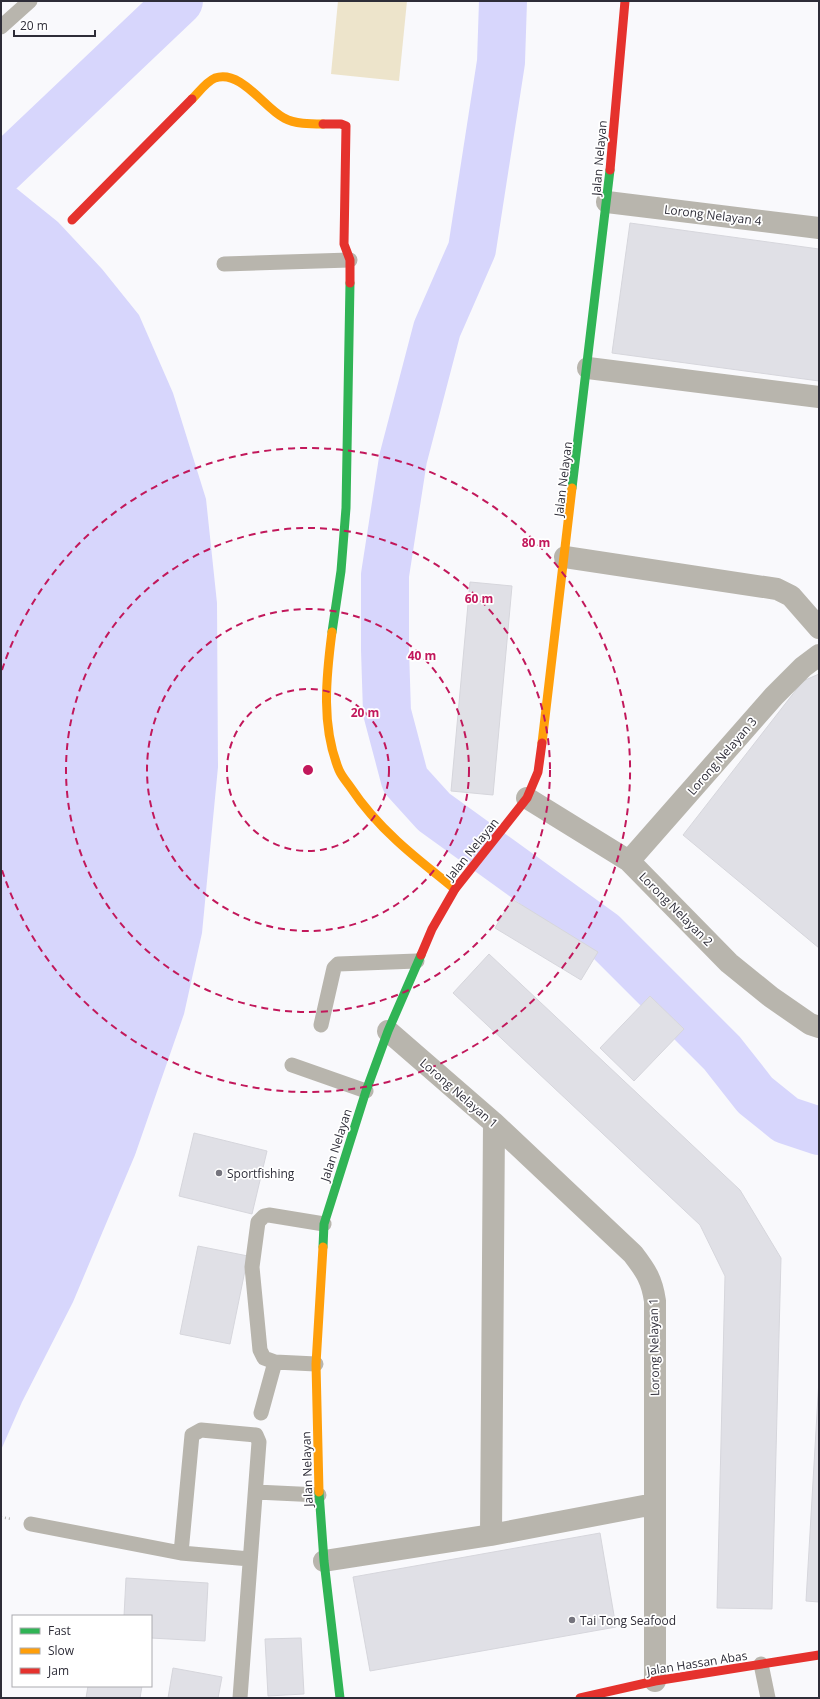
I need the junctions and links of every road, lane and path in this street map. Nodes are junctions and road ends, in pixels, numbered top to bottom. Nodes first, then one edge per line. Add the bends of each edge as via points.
1 (30, 1) edge
2 (627, 3) edge
3 (1, 27) edge
4 (607, 202) junction
5 (72, 220) dead end
6 (819, 228) edge
7 (350, 260) junction
8 (224, 264) dead end
9 (588, 368) junction
10 (819, 397) edge
11 (566, 557) junction
12 (819, 628) edge
13 (819, 655) edge
14 (527, 798) junction
15 (629, 861) junction
16 (455, 889) junction
17 (417, 961) junction
18 (321, 1025) dead end
19 (819, 1027) edge
20 (388, 1030) junction
21 (292, 1065) dead end
22 (366, 1091) junction
23 (494, 1123) junction
24 (324, 1224) junction
25 (275, 1362) junction
26 (316, 1364) junction
27 (261, 1412) dead end
28 (256, 1492) junction
29 (319, 1495) junction
30 (654, 1504) junction
31 (31, 1524) dead end
32 (491, 1535) junction
33 (181, 1554) junction
34 (250, 1559) junction
35 (324, 1562) junction
36 (819, 1655) edge
37 (761, 1664) junction
38 (655, 1681) junction
39 (240, 1698) edge
40 (340, 1698) edge
41 (580, 1698) edge
42 (768, 1698) edge

1 - 3 lane
2 - 4 street, Jalan Nelayan
4 - 6 street, Lorong Nelayan 4
4 - 9 street, Jalan Nelayan
5 - 7 street via 202,89 215,78 230,78 245,86 284,118 346,126 344,244
7 - 8 lane
7 - 16 street via 347,491 342,559 326,681 329,735 340,771 362,807 384,832
9 - 10 street
9 - 11 street, Jalan Nelayan
11 - 12 street via 777,589 791,596
11 - 14 street, Jalan Nelayan via 538,772
13 - 15 street, Lorong Nelayan 3 via 774,696
14 - 15 street, Lorong Nelayan 2
14 - 16 street, Jalan Nelayan
15 - 19 street, Lorong Nelayan 2 via 730,963 771,997 810,1024
16 - 17 street, Jalan Nelayan
17 - 18 lane via 338,964 334,968
17 - 20 street, Jalan Nelayan
20 - 22 street, Jalan Nelayan
20 - 23 street, Lorong Nelayan 1
21 - 22 lane
22 - 24 street, Jalan Nelayan
23 - 30 street, Lorong Nelayan 1 via 633,1254 652,1283 655,1301
23 - 32 street
24 - 25 lane via 269,1215 258,1222 252,1267 260,1350 264,1358
24 - 26 street, Jalan Nelayan
25 - 26 lane
25 - 27 lane
26 - 29 street, Jalan Nelayan
28 - 29 lane
28 - 33 lane via 258,1437 252,1434 201,1430 192,1435
28 - 34 lane
29 - 35 street, Jalan Nelayan
30 - 32 street
30 - 38 street, Lorong Nelayan 1
31 - 33 lane
32 - 35 street
33 - 34 lane
34 - 39 lane
35 - 40 street, Jalan Nelayan
36 - 37 street, Jalan Hassan Abas
37 - 38 street, Jalan Hassan Abas
37 - 42 lane
38 - 41 street, Jalan Hassan Abas

